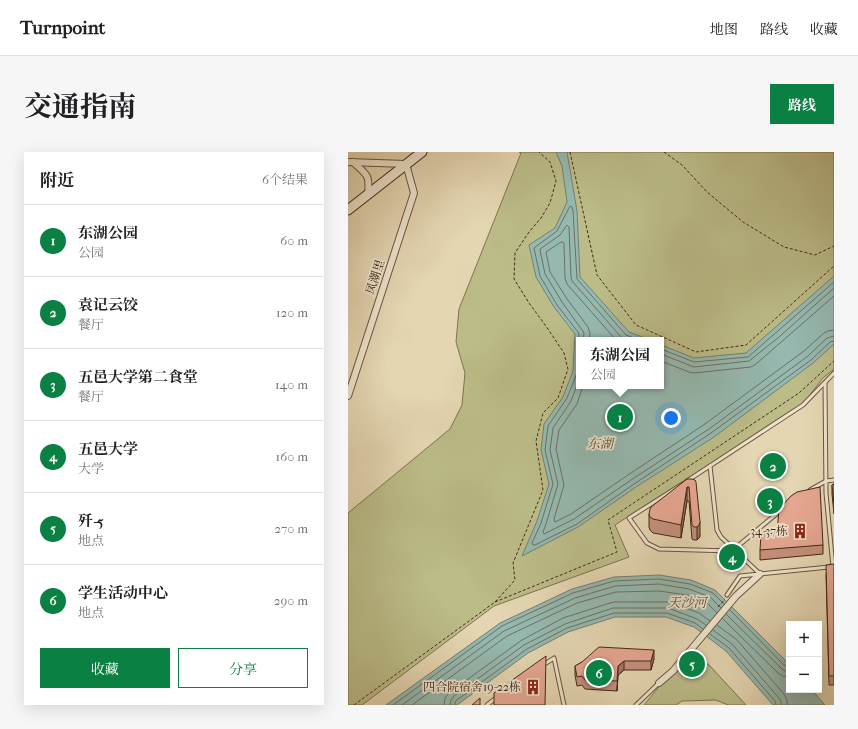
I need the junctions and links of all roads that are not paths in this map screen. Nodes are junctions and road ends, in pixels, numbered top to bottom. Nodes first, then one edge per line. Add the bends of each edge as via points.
1 (422, 152) edge
2 (350, 162) edge
3 (406, 164) junction
4 (368, 195) junction
5 (348, 210) edge
6 (834, 374) edge
7 (825, 383) junction
8 (348, 396) edge
9 (710, 466) junction
10 (834, 480) edge
11 (826, 481) junction
12 (806, 492) edge
13 (781, 510) edge
14 (734, 549) junction
15 (834, 567) edge
16 (760, 574) junction
17 (727, 595) dead end
18 (541, 667) edge
19 (659, 683) joint
20 (499, 696) edge
21 (487, 705) edge
22 (564, 705) edge
23 (636, 705) edge

1 - 3 street
2 - 3 street
2 - 4 street via 367,175
3 - 4 street
3 - 8 street, 凤潮里 via 414,193
4 - 5 street
6 - 7 lane
7 - 9 lane via 803,405
7 - 11 lane
9 - 14 lane via 717,530
9 - 14 lane via 630,518 647,543 659,549
10 - 11 lane
11 - 12 lane
11 - 15 lane
13 - 14 lane
14 - 16 lane
15 - 16 lane
16 - 17 lane via 740,576
16 - 19 street via 736,596 673,671
18 - 22 lane via 554,658
19 - 23 lane
20 - 21 lane

